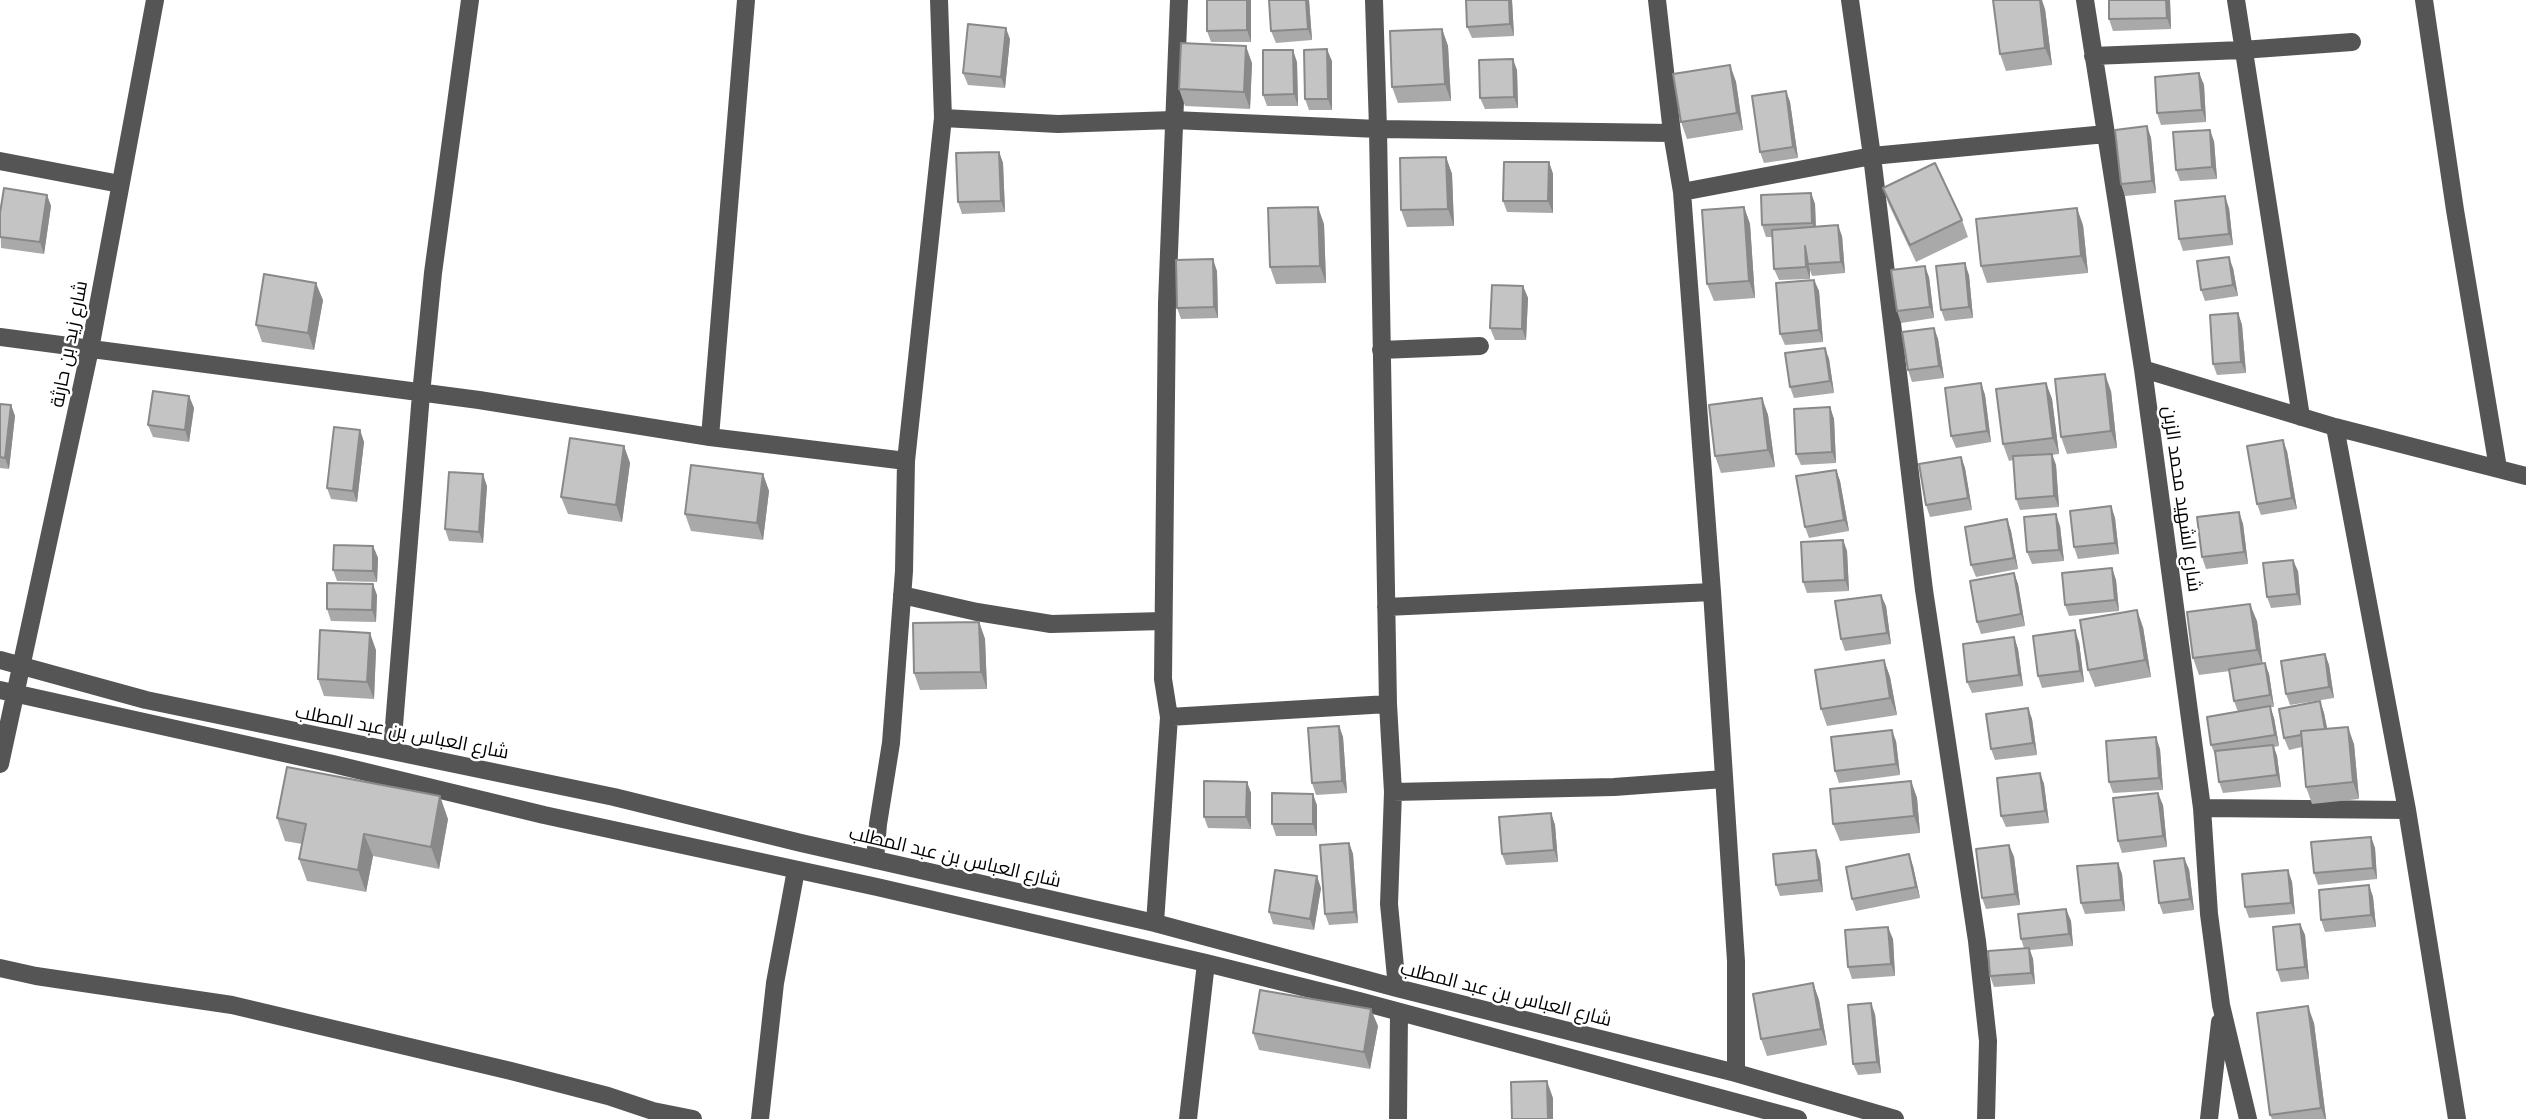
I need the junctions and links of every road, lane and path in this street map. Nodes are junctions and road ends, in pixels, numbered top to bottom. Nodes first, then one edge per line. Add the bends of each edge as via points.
1 (155, 0) edge
2 (470, 0) edge
3 (746, 0) edge
4 (939, 0) edge
5 (1179, 0) edge
6 (1374, 0) edge
7 (1657, 0) edge
8 (1850, 0) edge
9 (2085, 0) edge
10 (2236, 0) edge
11 (2424, 0) edge
12 (2352, 42) dead end
13 (2242, 50) junction
14 (2093, 56) junction
15 (943, 118) junction
16 (1173, 120) junction
17 (1378, 129) junction
18 (1672, 133) junction
19 (2106, 134) junction
20 (1872, 156) junction
21 (0, 161) edge
22 (120, 184) junction
23 (1682, 192) junction
24 (0, 337) edge
25 (1480, 346) dead end
26 (90, 349) junction
27 (1381, 350) junction
28 (2143, 369) junction
29 (421, 394) junction
30 (2301, 417) junction
31 (2335, 427) junction
32 (710, 436) junction
33 (906, 461) junction
34 (2498, 468) junction
35 (2526, 476) edge
36 (1712, 592) junction
37 (902, 595) junction
38 (1387, 607) junction
39 (1163, 621) junction
40 (0, 660) edge
41 (21, 666) junction
42 (8, 692) edge
43 (1388, 704) junction
44 (1169, 717) junction
45 (392, 750) junction
46 (0, 764) edge
47 (1724, 779) junction
48 (1393, 792) junction
49 (2202, 807) junction
50 (2407, 810) junction
51 (875, 860) junction
52 (796, 870) junction
53 (1155, 923) junction
54 (1206, 963) junction
55 (0, 968) edge
56 (1397, 988) junction
57 (2221, 1005) junction
58 (1399, 1013) junction
59 (1736, 1073) junction
60 (652, 1115) edge
61 (693, 1119) edge
62 (760, 1119) edge
63 (1188, 1119) edge
64 (1398, 1119) edge
65 (1798, 1119) edge
66 (1895, 1119) edge
67 (1986, 1119) edge
68 (2209, 1119) edge
69 (2248, 1119) edge
70 (2457, 1119) edge

1 - 22 street, شارع زيد بن حارثة
2 - 29 street
3 - 32 street
4 - 15 street
5 - 16 street
6 - 17 street
7 - 18 street
8 - 20 street
9 - 14 street, شارع الشهيد محمد الزبن
10 - 13 street
11 - 34 street
12 - 13 street
13 - 14 street
13 - 30 street
14 - 19 street, شارع الشهيد محمد الزبن
15 - 16 street via 1058,124
15 - 33 street
16 - 17 street
16 - 39 street
17 - 18 street
17 - 27 street
18 - 23 street
19 - 20 street
19 - 28 street, شارع الشهيد محمد الزبن
20 - 23 street
20 - 67 street via 1924,590 1977,941 1988,1041
21 - 22 street
22 - 26 street, شارع زيد بن حارثة
23 - 36 street
24 - 26 street
25 - 27 street
26 - 29 street
26 - 41 street, شارع زيد بن حارثة
27 - 38 street
28 - 30 street
28 - 49 street, شارع الشهيد محمد الزبن
29 - 32 street
29 - 45 street
30 - 31 street
31 - 34 street
31 - 50 street
32 - 33 street
33 - 37 street
34 - 35 street
36 - 38 street
36 - 47 street
37 - 39 street via 1051,624
37 - 51 street via 891,743
38 - 43 street
39 - 44 street via 1163,679
40 - 41 street, شارع العباس بن عبد المطلب
41 - 42 street, شارع زيد بن حارثة
41 - 45 street, شارع العباس بن عبد المطلب via 146,700
42 - 46 street, شارع زيد بن حارثة
42 - 52 street
43 - 44 street
43 - 48 street
44 - 53 street
45 - 51 street, شارع العباس بن عبد المطلب
47 - 48 street via 1614,787
47 - 59 street via 1736,961
48 - 56 street via 1390,904
49 - 50 street
49 - 57 street, شارع الشهيد محمد الزبن
50 - 70 street
51 - 53 street, شارع العباس بن عبد المطلب
52 - 54 street
52 - 62 street via 775,983
53 - 56 street, شارع العباس بن عبد المطلب
54 - 58 street
54 - 63 street
55 - 60 street via 232,1005 608,1096
56 - 59 street, شارع العباس بن عبد المطلب
57 - 68 street, شارع الشهيد محمد الزبن
57 - 69 street, شارع الشهيد محمد الزبن
58 - 64 street
58 - 65 street
59 - 66 street, شارع العباس بن عبد المطلب
60 - 61 street

